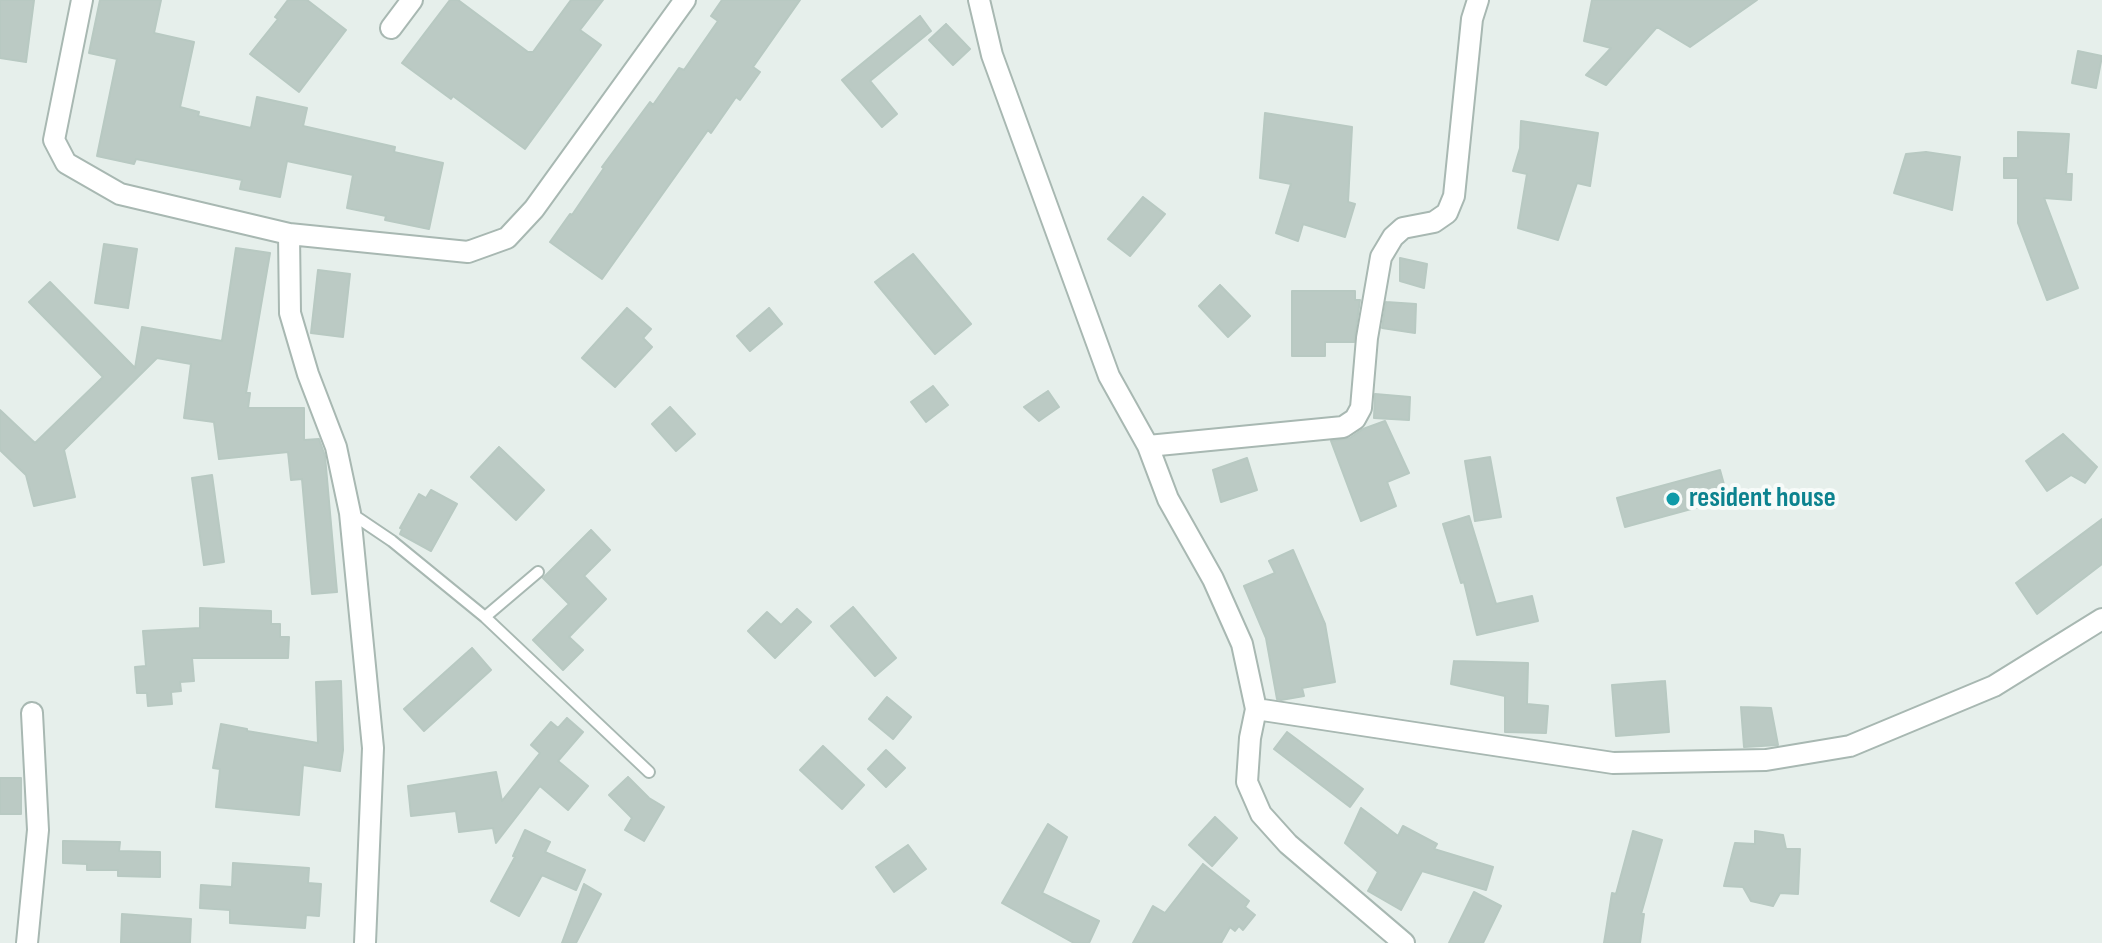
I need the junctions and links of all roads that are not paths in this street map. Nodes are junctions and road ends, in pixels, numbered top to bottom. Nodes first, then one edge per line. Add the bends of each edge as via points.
1 (82, 0) edge
2 (412, 0) edge
3 (685, 0) edge
4 (979, 0) edge
5 (1478, 0) edge
6 (391, 28) dead end
7 (289, 234) junction
8 (1148, 446) junction
9 (350, 513) junction
10 (538, 572) dead end
11 (485, 617) junction
12 (2102, 619) edge
13 (1256, 709) junction
14 (32, 713) dead end
15 (649, 772) dead end
16 (27, 943) edge
17 (365, 943) edge
18 (1404, 943) edge

1 - 7 street via 54,140 66,163 120,194
2 - 6 street
3 - 7 street via 558,177 507,238 468,252
4 - 8 street via 992,55 1109,376
5 - 8 street via 1454,196 1447,213 1434,222 1403,228 1381,257 1361,408 1355,419 1343,427
7 - 9 street via 290,313 336,447
8 - 13 street via 1168,499 1242,644
9 - 11 lane
9 - 17 street via 373,748
10 - 11 lane
11 - 15 lane
12 - 13 street via 1994,686 1850,746 1766,760 1613,763
13 - 18 street via 1247,782 1261,814 1288,844
14 - 16 street via 38,830

